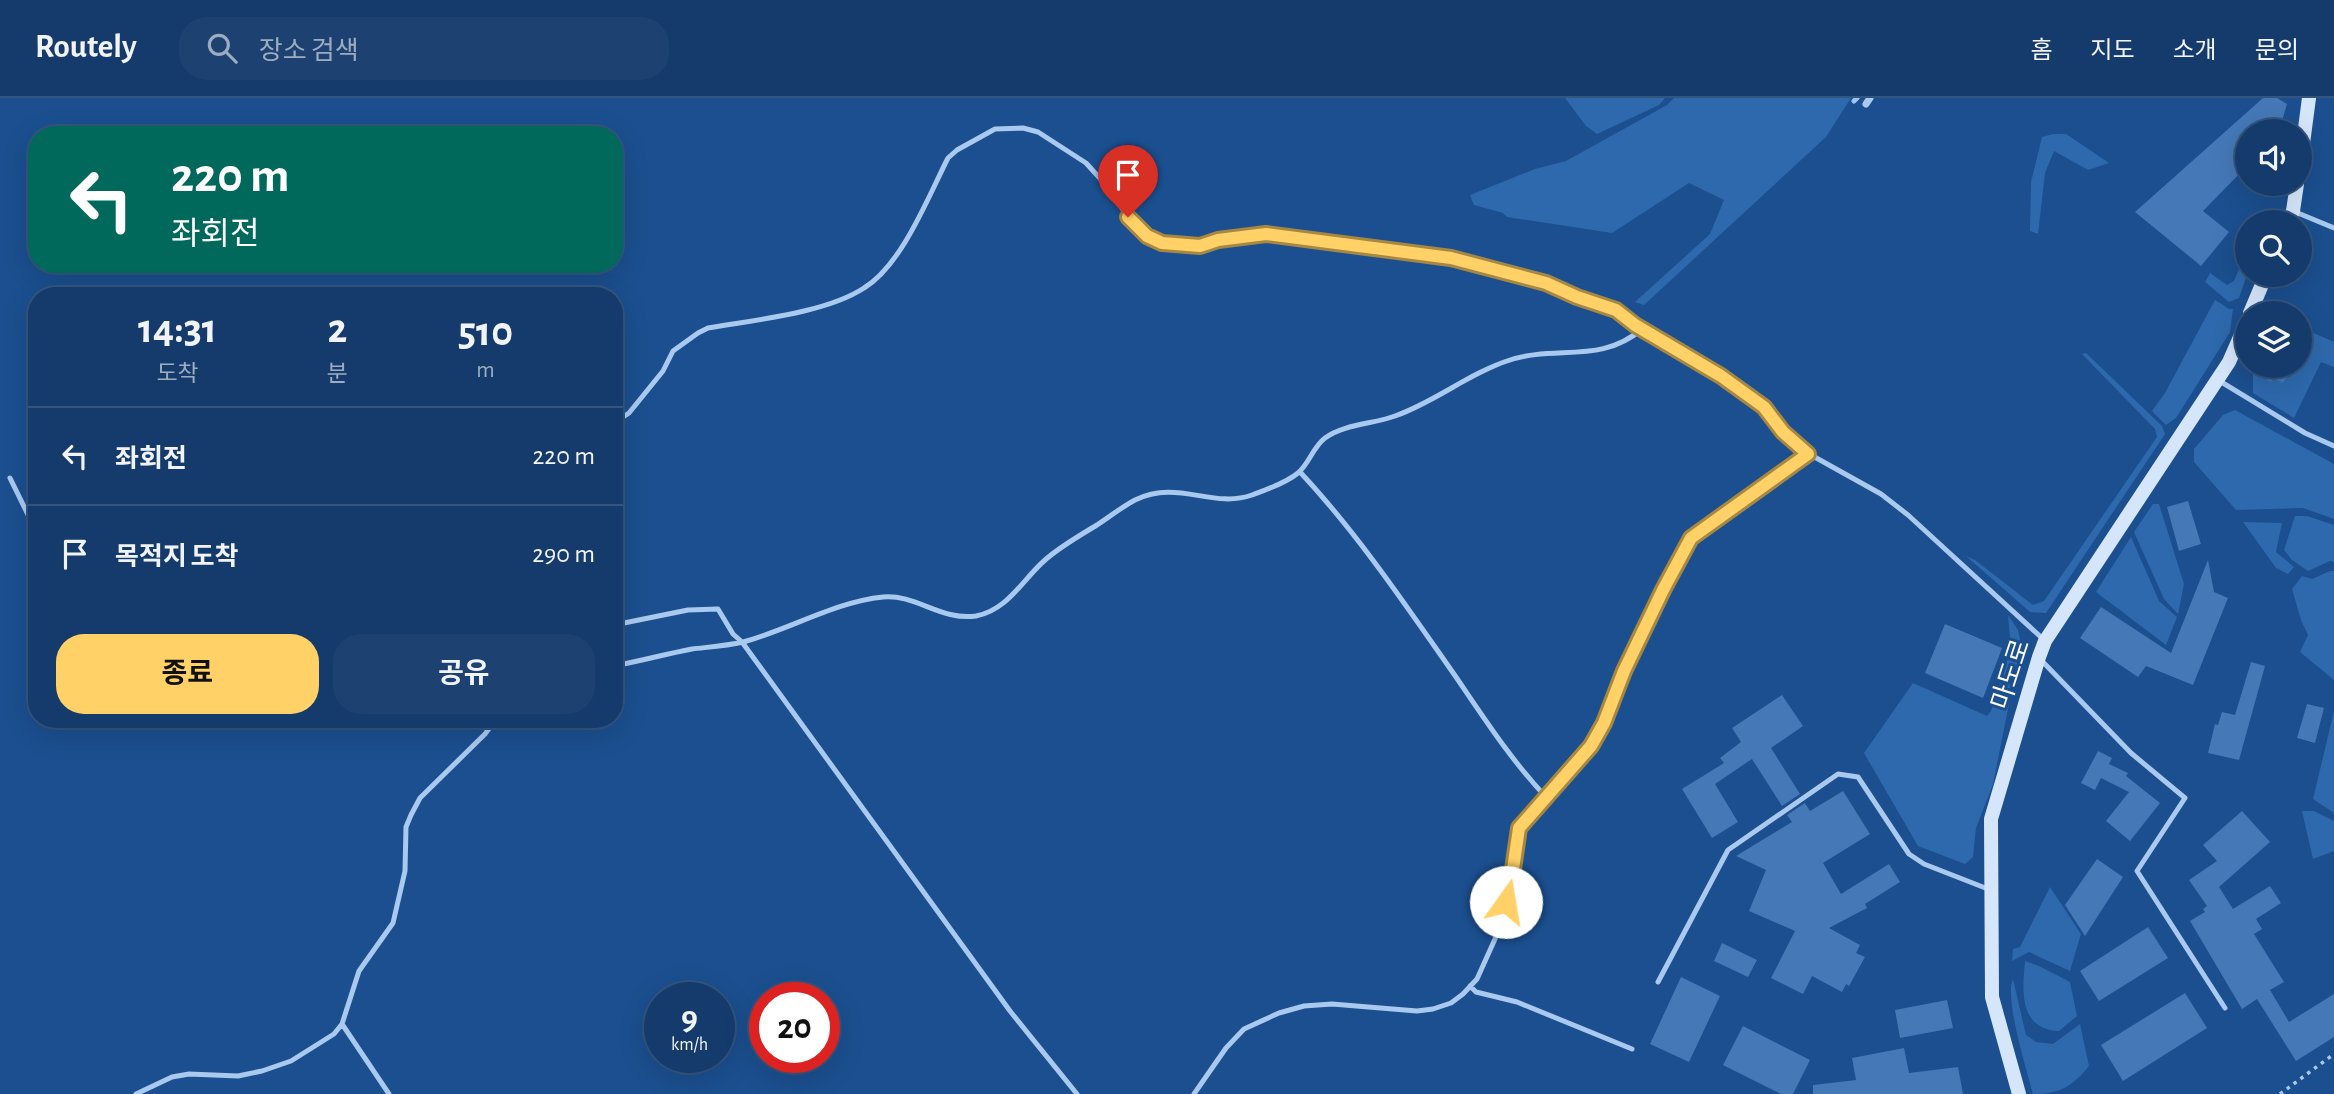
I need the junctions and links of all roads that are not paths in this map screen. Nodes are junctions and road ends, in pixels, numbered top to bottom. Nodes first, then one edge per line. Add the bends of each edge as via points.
1 (2309, 98) edge
2 (2306, 119) edge
3 (2312, 222) edge
4 (2334, 228) edge
5 (1642, 329) junction
6 (2235, 348) edge
7 (2218, 380) junction
8 (623, 417) edge
9 (2334, 446) edge
10 (1808, 454) junction
11 (1300, 472) junction
12 (10, 478) dead end
13 (28, 515) edge
14 (623, 623) edge
15 (2045, 641) junction
16 (742, 642) junction
17 (2039, 657) junction
18 (623, 664) edge
19 (489, 728) edge
20 (1546, 797) junction
21 (1991, 890) junction
22 (1657, 982) dead end
23 (1471, 986) junction
24 (2225, 1008) dead end
25 (342, 1024) junction
26 (1632, 1049) dead end
27 (136, 1094) edge
28 (389, 1094) edge
29 (1077, 1094) edge
30 (1194, 1094) edge
31 (2019, 1094) edge

1 - 2 main road
3 - 4 lane
5 - 8 lane via 1616,310 1546,283 1451,258 1266,234 1200,246 1162,243 1147,236 1106,185 1070,151 1038,132 1007,127 995,129 948,158 905,242 866,288 820,306 698,332 673,351 663,371
5 - 10 lane via 1764,407
5 - 11 lane via 1605,350 1529,355 1491,367 1404,412 1326,436
6 - 7 main road, 마도로
7 - 9 lane
7 - 15 main road, 마도로
10 - 15 lane via 1908,514
10 - 20 lane via 1691,538 1624,671 1604,723 1591,746
11 - 16 lane via 1234,499 1165,491 1134,501 1060,548 1018,591 977,616 942,614 887,596 869,598
11 - 20 lane via 1333,507 1520,769
12 - 13 lane
14 - 16 lane via 718,609
15 - 17 main road, 마도로
16 - 18 lane
16 - 29 lane via 1010,1011
17 - 21 main road, 마도로 via 1991,820
17 - 24 lane via 2131,753 2185,798 2137,871
19 - 25 lane via 420,798 411,815 393,923 365,958
20 - 23 lane via 1519,828 1511,883 1495,939
21 - 22 lane via 1909,854 1858,777 1838,774 1728,850
21 - 31 main road, 마도로 via 1992,997
23 - 26 lane via 1476,992 1517,1002
23 - 30 lane via 1451,1003 1433,1009 1332,1004 1279,1013 1244,1029
25 - 27 lane via 291,1061 262,1071 172,1077
25 - 28 lane

